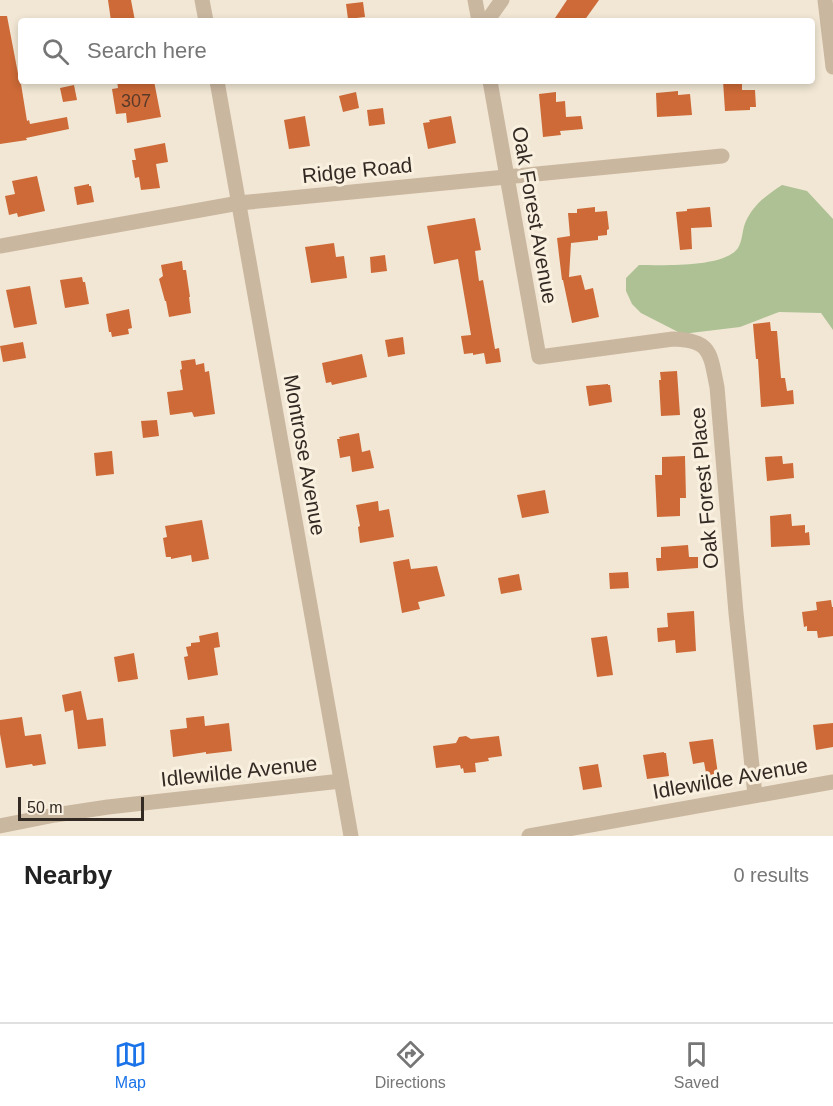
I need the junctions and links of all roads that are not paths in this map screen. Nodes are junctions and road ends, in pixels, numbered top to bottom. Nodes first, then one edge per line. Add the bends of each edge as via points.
1 (202, 0) edge
2 (475, 0) edge
3 (502, 0) edge
4 (825, 0) edge
5 (205, 18) edge
6 (478, 18) edge
7 (489, 18) edge
8 (833, 67) edge
9 (218, 84) edge
10 (491, 84) edge
11 (722, 156) dead end
12 (507, 176) junction
13 (239, 203) junction
14 (0, 246) edge
15 (539, 357) joint
16 (341, 781) junction
17 (833, 782) edge
18 (755, 795) junction
19 (0, 826) edge
20 (351, 836) edge
21 (529, 836) edge

1 - 5 street
2 - 6 street
3 - 7 street
4 - 8 street
9 - 13 street, Montrose Avenue
10 - 12 street, Oak Forest Avenue
11 - 12 street, Ridge Road
12 - 13 street, Ridge Road
12 - 15 street, Oak Forest Avenue
13 - 14 street, Ridge Road
13 - 16 street, Montrose Avenue
15 - 18 street, Oak Forest Place via 673,339 701,343 709,353 717,387
16 - 19 street, Idlewilde Avenue via 108,807
16 - 20 street, Montrose Avenue
17 - 18 street, Idlewilde Avenue
18 - 21 street, Idlewilde Avenue

